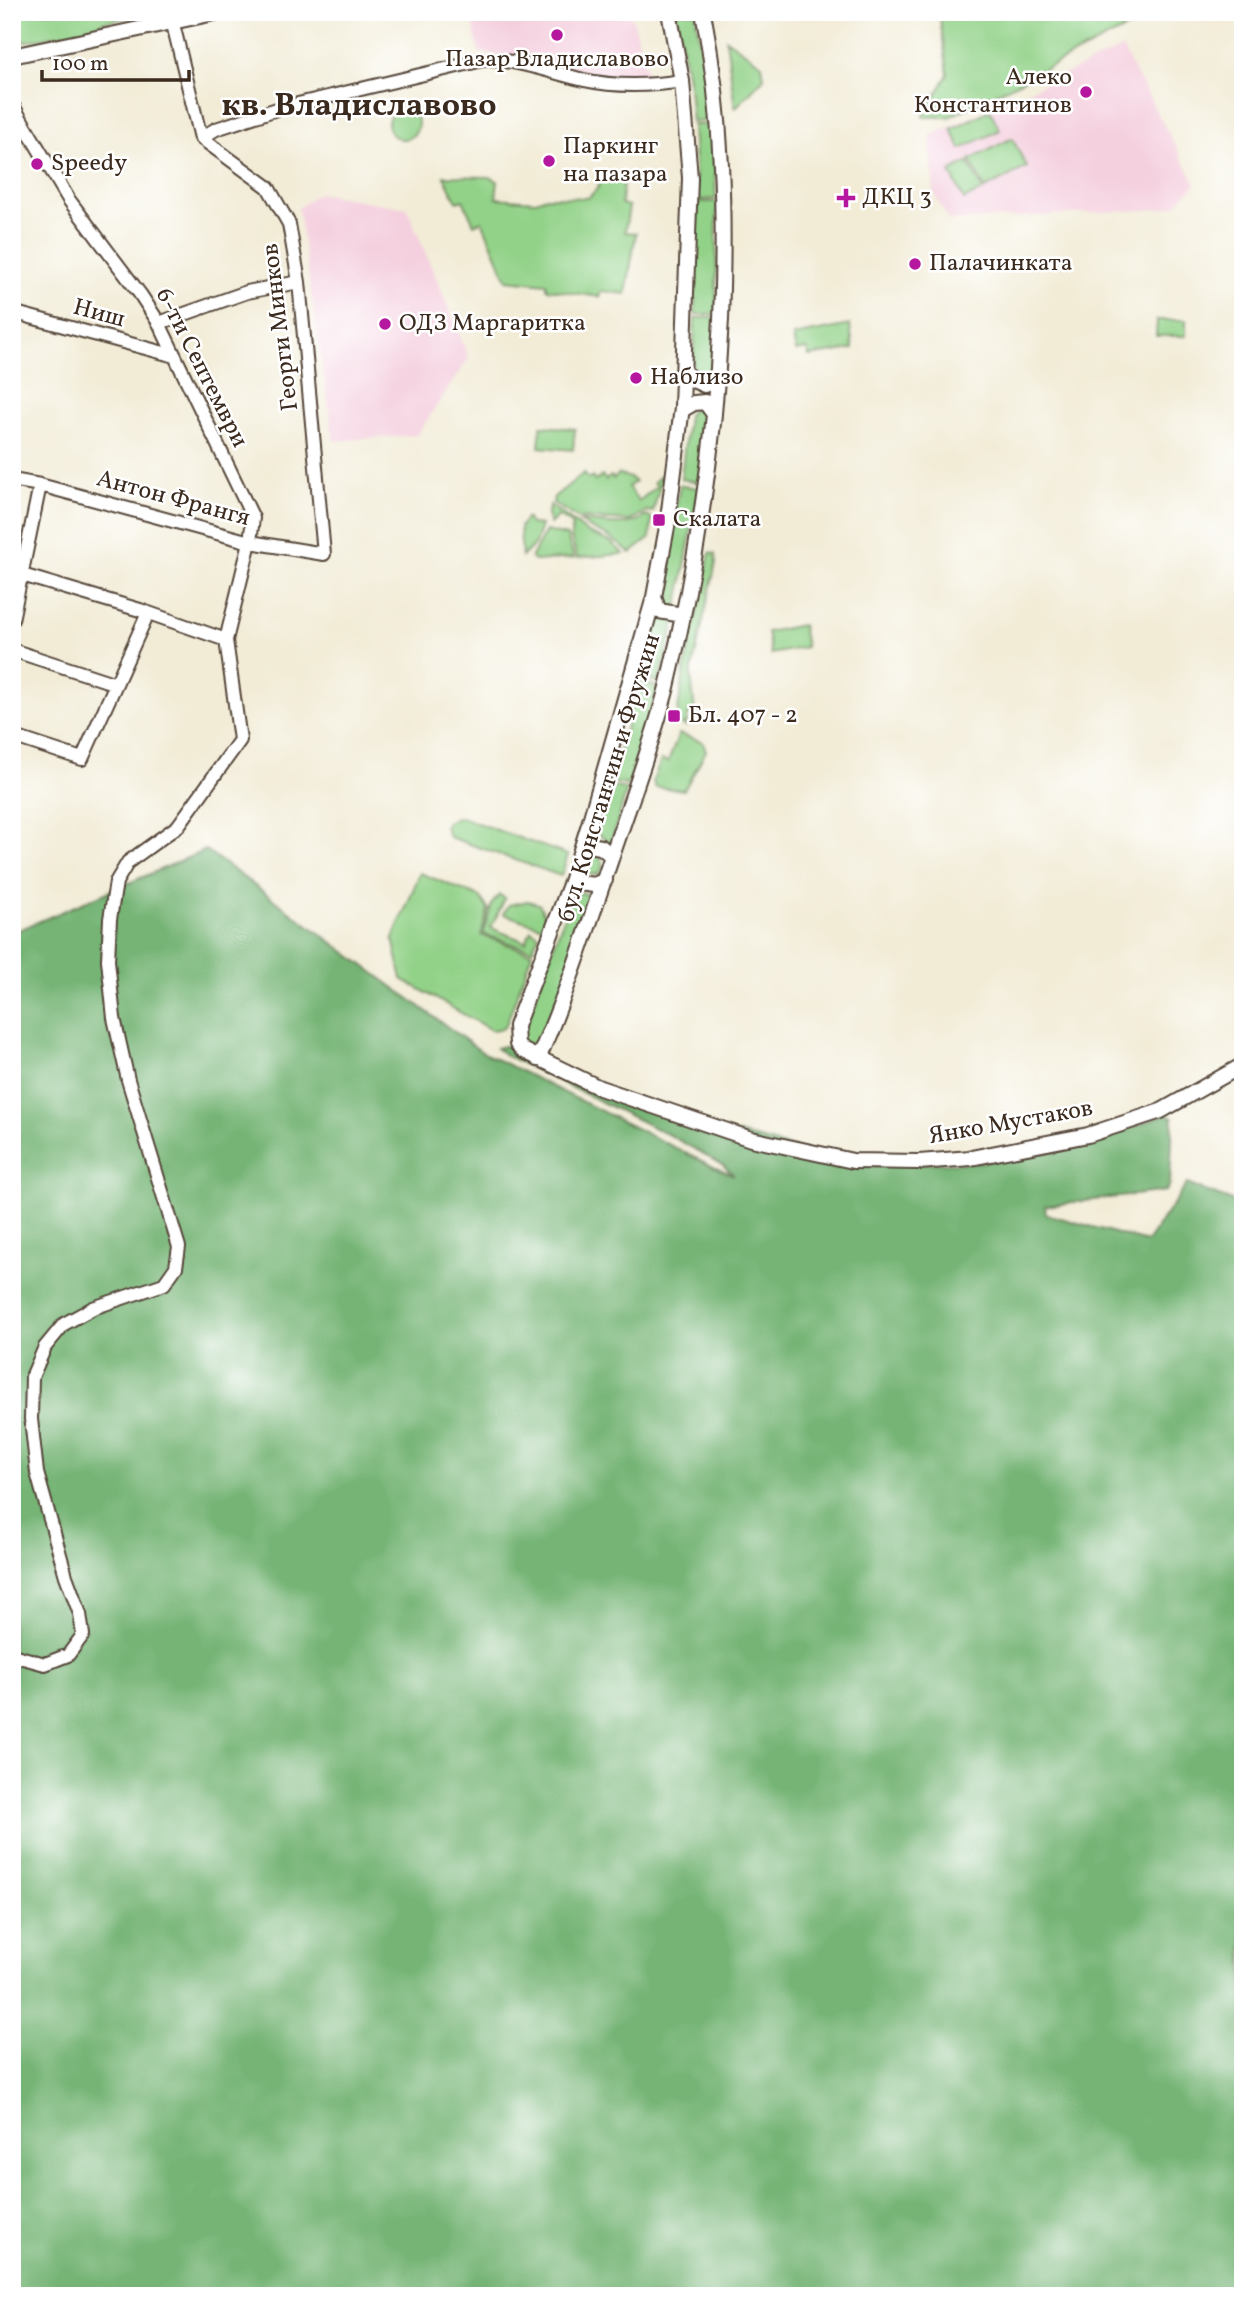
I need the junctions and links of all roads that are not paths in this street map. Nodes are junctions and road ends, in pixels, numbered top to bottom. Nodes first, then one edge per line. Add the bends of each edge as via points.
1 (219, 12) edge
2 (669, 12) edge
3 (703, 12) edge
4 (172, 17) edge
5 (12, 56) edge
6 (682, 81) junction
7 (14, 111) edge
8 (201, 138) junction
9 (299, 282) junction
10 (12, 313) edge
11 (159, 323) junction
12 (175, 356) junction
13 (684, 372) junction
14 (718, 372) junction
15 (681, 410) junction
16 (714, 414) junction
17 (12, 480) edge
18 (40, 485) junction
19 (250, 542) junction
20 (324, 554) joint
21 (17, 573) edge
22 (654, 597) junction
23 (148, 613) junction
24 (683, 615) junction
25 (12, 620) edge
26 (226, 640) junction
27 (12, 650) edge
28 (116, 684) junction
29 (12, 736) edge
30 (583, 844) junction
31 (612, 856) junction
32 (575, 867) junction
33 (605, 880) junction
34 (570, 882) junction
35 (587, 885) junction
36 (538, 1059) junction
37 (1243, 1065) edge
38 (12, 1655) edge

1 - 4 street
2 - 6 street, бул. Константин и Фружин
3 - 14 street, бул. Константин и Фружин via 717,97 724,200
4 - 5 street
4 - 8 street
6 - 8 street via 650,86 590,81 505,60 483,60 277,109
6 - 13 street, бул. Константин и Фружин via 690,178
7 - 11 street, 6-ти Септември via 69,200
8 - 9 street, Георги Минков via 268,187 289,224
9 - 11 street via 247,292
9 - 20 street, Георги Минков
10 - 12 street, Ниш
11 - 12 street, 6-ти Септември
12 - 19 street, 6-ти Септември via 253,518
13 - 14 street via 704,385
13 - 15 street, бул. Константин и Фружин
14 - 16 street, бул. Константин и Фружин
15 - 16 street via 705,402
15 - 22 street, бул. Константин и Фружин
16 - 24 street, бул. Константин и Фружин via 699,543
17 - 18 street, Антон Франгя
18 - 19 street, Антон Франгя
18 - 21 street
19 - 20 street, Антон Франгя
19 - 26 street, 6-ти Септември
21 - 23 street
21 - 25 street
22 - 24 street via 659,611
22 - 30 street, бул. Константин и Фружин
23 - 26 street
23 - 28 street
24 - 31 street, бул. Константин и Фружин via 660,711
26 - 38 street via 240,740 178,826 128,862 116,882 110,919 108,960 114,1018 128,1080 173,1222 179,1247 176,1267 164,1284 93,1308 64,1324 45,1347 32,1377 37,1473 83,1635 68,1655 46,1664
27 - 28 street
28 - 29 street via 82,759
30 - 31 street via 601,847
30 - 32 street
31 - 33 street, бул. Константин и Фружин
32 - 34 street
32 - 35 street
33 - 35 street
33 - 36 street, бул. Константин и Фружин
34 - 35 street
34 - 36 street, бул. Константин и Фружин via 516,1026 517,1044
36 - 37 street, Янко Мустаков via 600,1088 751,1139 853,1161 919,1162 971,1158 1088,1135 1161,1111

